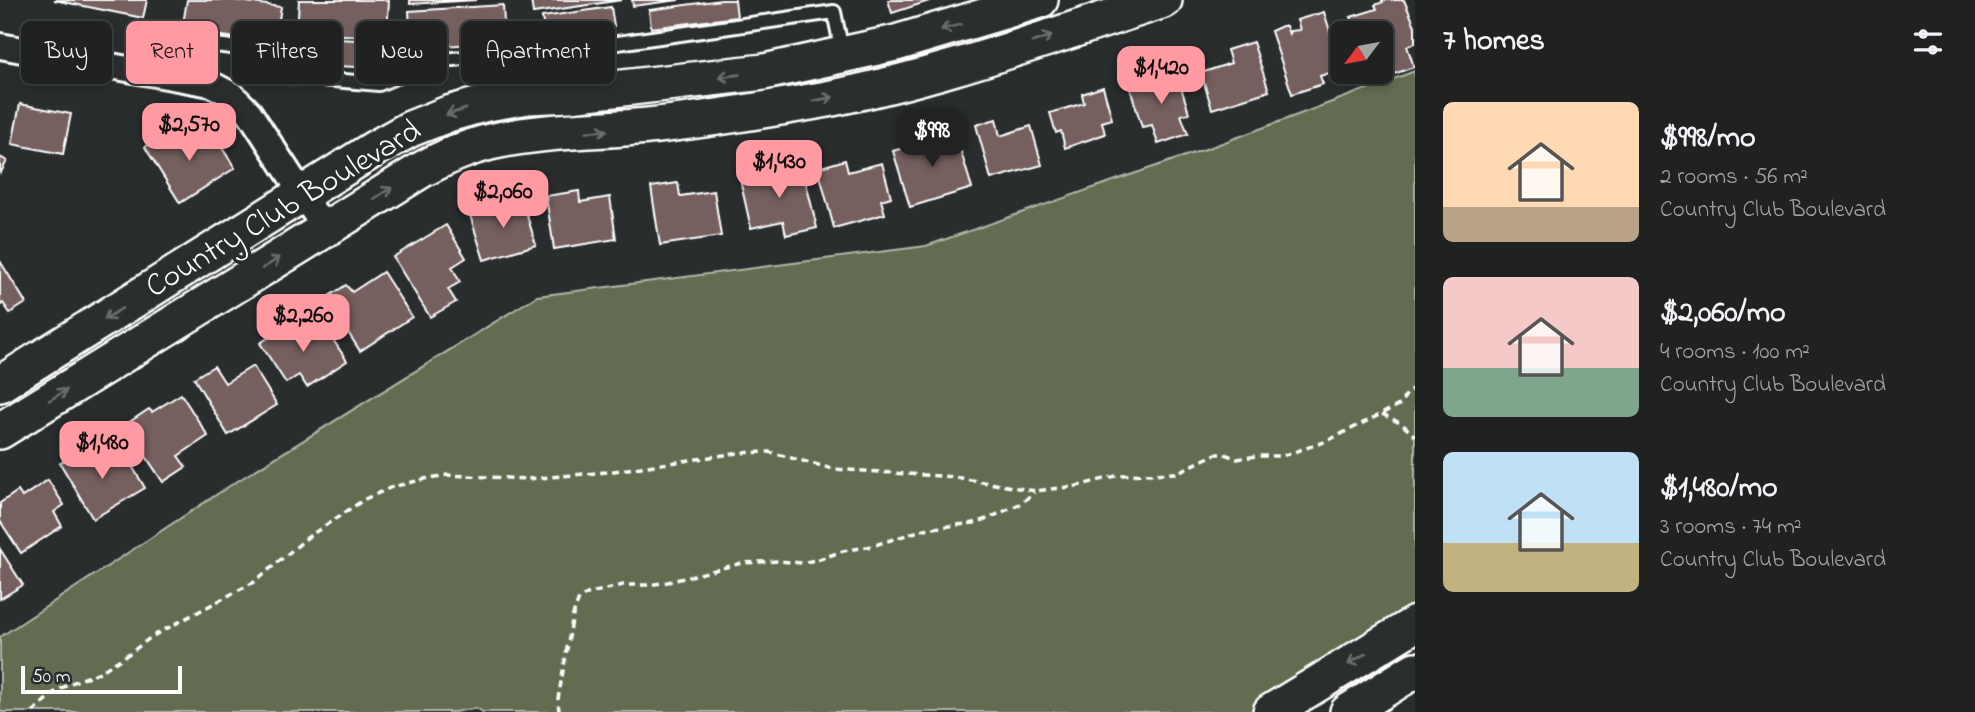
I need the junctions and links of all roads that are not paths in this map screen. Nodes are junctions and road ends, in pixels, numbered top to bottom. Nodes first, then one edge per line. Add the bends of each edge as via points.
1 (1040, 0) edge
2 (1147, 3) edge
3 (915, 37) junction
4 (218, 45) edge
5 (0, 46) edge
6 (843, 55) junction
7 (126, 69) edge
8 (925, 75) junction
9 (211, 84) edge
10 (561, 94) junction
11 (499, 101) junction
12 (303, 195) junction
13 (325, 229) junction
14 (0, 384) edge
15 (0, 431) edge
16 (1404, 630) edge
17 (1415, 671) edge
18 (1272, 712) edge
19 (1348, 712) edge

1 -> 3 main road, Country Club Boulevard
8 -> 2 main road, Country Club Boulevard
3 - 6 main road, Country Club Boulevard
3 - 8 main road
4 - 11 lane via 261,51 286,76 379,84 434,61 492,55
5 - 7 street
6 -> 10 main road, Country Club Boulevard via 764,72
6 - 10 lane via 834,12 555,52
13 -> 8 main road, Country Club Boulevard via 443,158 489,142 720,117
9 - 12 street via 232,95 249,112
10 - 11 main road, Country Club Boulevard
11 -> 12 main road, Country Club Boulevard via 410,130
12 - 13 street
12 -> 14 main road, Country Club Boulevard
15 -> 13 main road, Country Club Boulevard
16 - 17 main road
16 -> 18 main road
17 - 19 main road

